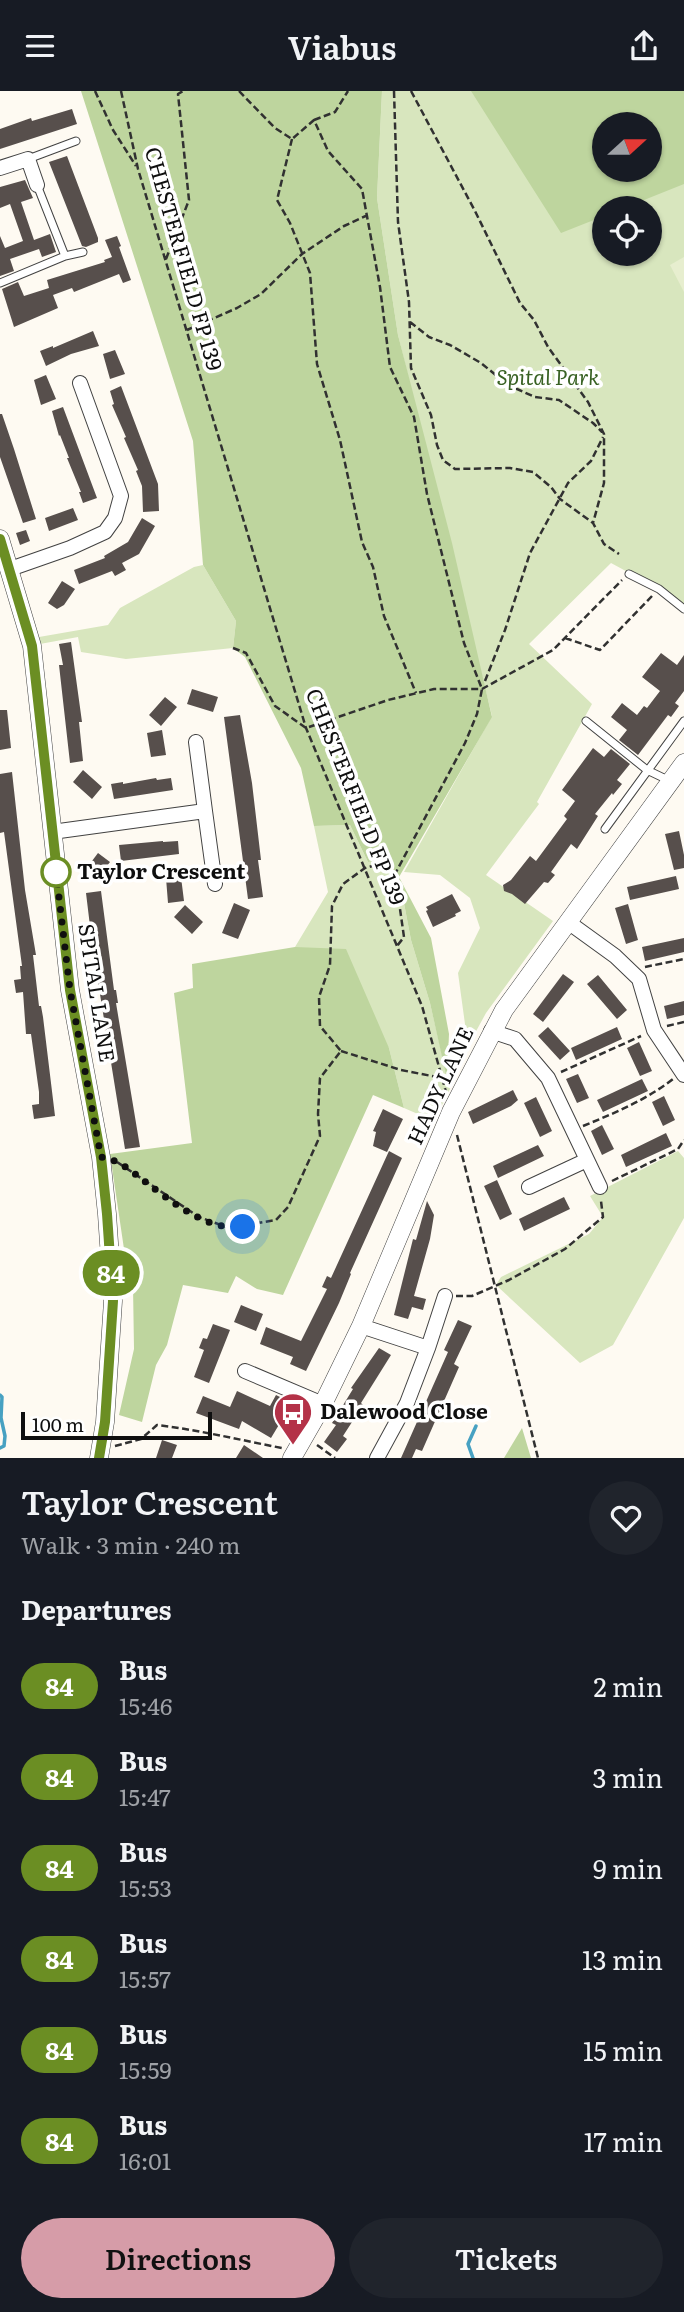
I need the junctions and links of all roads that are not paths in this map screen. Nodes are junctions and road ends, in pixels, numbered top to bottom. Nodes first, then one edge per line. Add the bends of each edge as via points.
1 (76, 141) dead end
2 (29, 159) junction
3 (0, 168) edge
4 (37, 185) joint
5 (82, 253) dead end
6 (65, 256) junction
7 (0, 283) edge
8 (80, 383) dead end
9 (0, 539) edge
10 (10, 569) junction
11 (629, 573) road end
12 (684, 609) edge
13 (586, 721) dead end
14 (684, 721) edge
15 (196, 742) dead end
16 (684, 763) edge
17 (647, 770) junction
18 (671, 781) junction
19 (205, 811) junction
20 (605, 829) dead end
21 (52, 832) junction
22 (215, 884) dead end
23 (568, 922) junction
24 (491, 1031) junction
25 (683, 1074) edge
26 (587, 1160) junction
27 (529, 1187) dead end
28 (600, 1187) road end
29 (445, 1296) road end
30 (361, 1326) junction
31 (428, 1349) junction
32 (245, 1371) dead end
33 (323, 1404) junction
34 (100, 1454) edge
35 (294, 1455) edge
36 (377, 1458) edge

1 - 2 lane
2 - 3 street
2 - 4 street
4 - 6 lane
5 - 6 lane
6 - 7 lane
8 - 10 street via 121,496 115,518 104,532
9 - 10 street, SPITAL LANE
10 - 21 street, SPITAL LANE via 32,646
11 - 12 lane
13 - 17 lane
14 - 17 lane
15 - 19 street
16 - 18 street, HADY LANE
17 - 18 lane
17 - 20 lane
18 - 23 street, HADY LANE
19 - 21 street
19 - 22 street
21 - 34 street, SPITAL LANE via 70,990 107,1214 113,1301
23 - 24 street, HADY LANE
23 - 25 street via 639,979 654,1030
24 - 26 street via 515,1039 548,1078
24 - 30 street, HADY LANE via 451,1112
26 - 27 street
26 - 28 street
29 - 31 street
30 - 31 street
30 - 33 street, HADY LANE
31 - 36 street via 407,1403
32 - 33 street
33 - 35 street, HADY LANE

